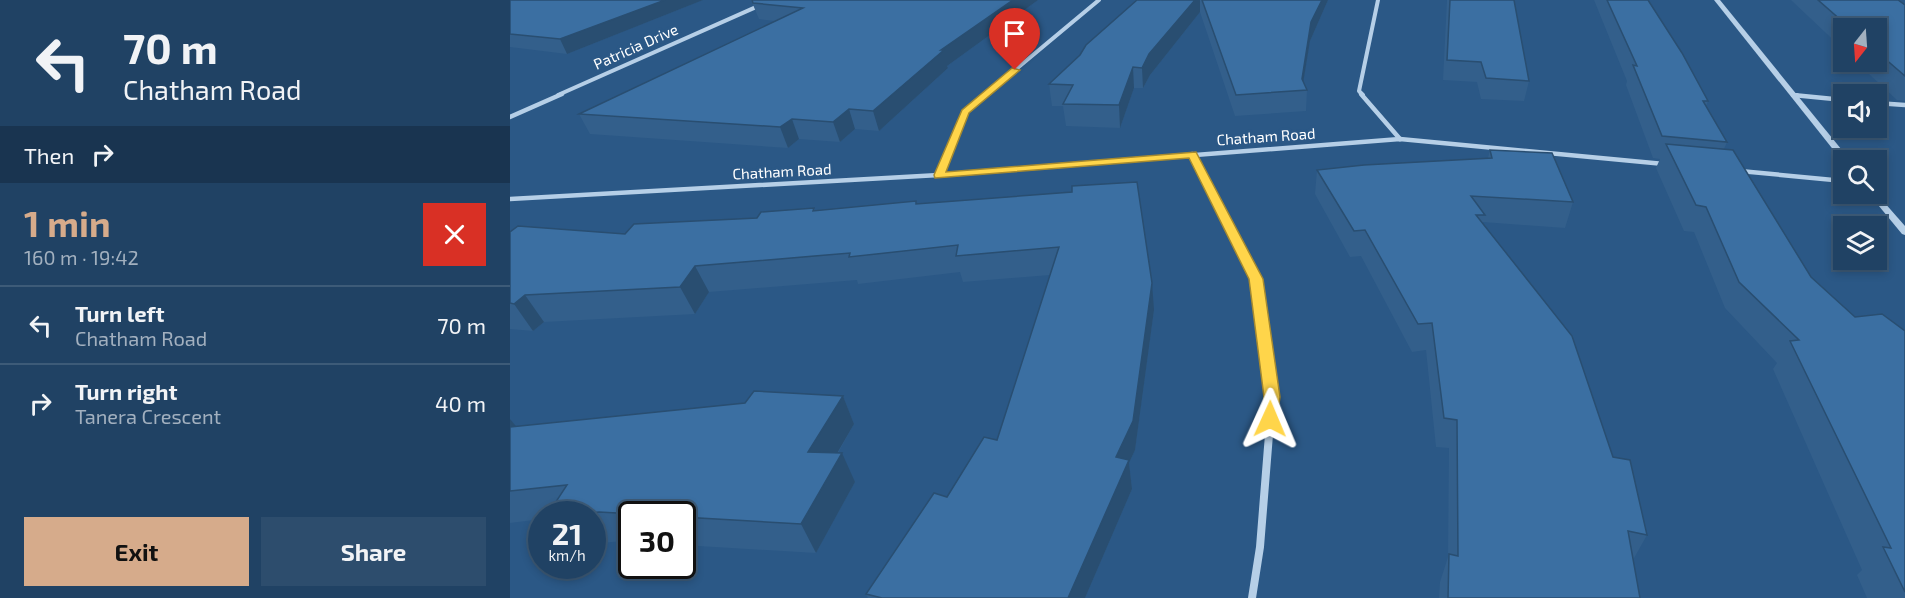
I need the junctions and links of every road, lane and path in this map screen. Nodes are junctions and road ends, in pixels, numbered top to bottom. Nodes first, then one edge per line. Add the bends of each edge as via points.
1 (772, 0) edge
2 (1099, 0) edge
3 (1378, 0) edge
4 (1717, 0) edge
5 (1793, 95) junction
6 (1833, 99) edge
7 (1887, 104) edge
8 (1905, 105) edge
9 (510, 117) edge
10 (1400, 139) junction
11 (1838, 150) edge
12 (1192, 154) junction
13 (1669, 164) edge
14 (1738, 171) edge
15 (939, 175) junction
16 (1833, 180) edge
17 (510, 199) edge
18 (1881, 204) edge
19 (1905, 232) edge
20 (1252, 598) edge

1 - 9 street, Patricia Drive
2 - 15 street via 965,112
3 - 10 street via 1359,91
4 - 5 street
5 - 6 street
5 - 11 street
7 - 8 street
10 - 12 street, Chatham Road
10 - 13 street, Chatham Road
12 - 15 street, Chatham Road
12 - 20 street via 1256,279 1258,291 1272,397
14 - 16 street
15 - 17 street, Chatham Road
18 - 19 street

